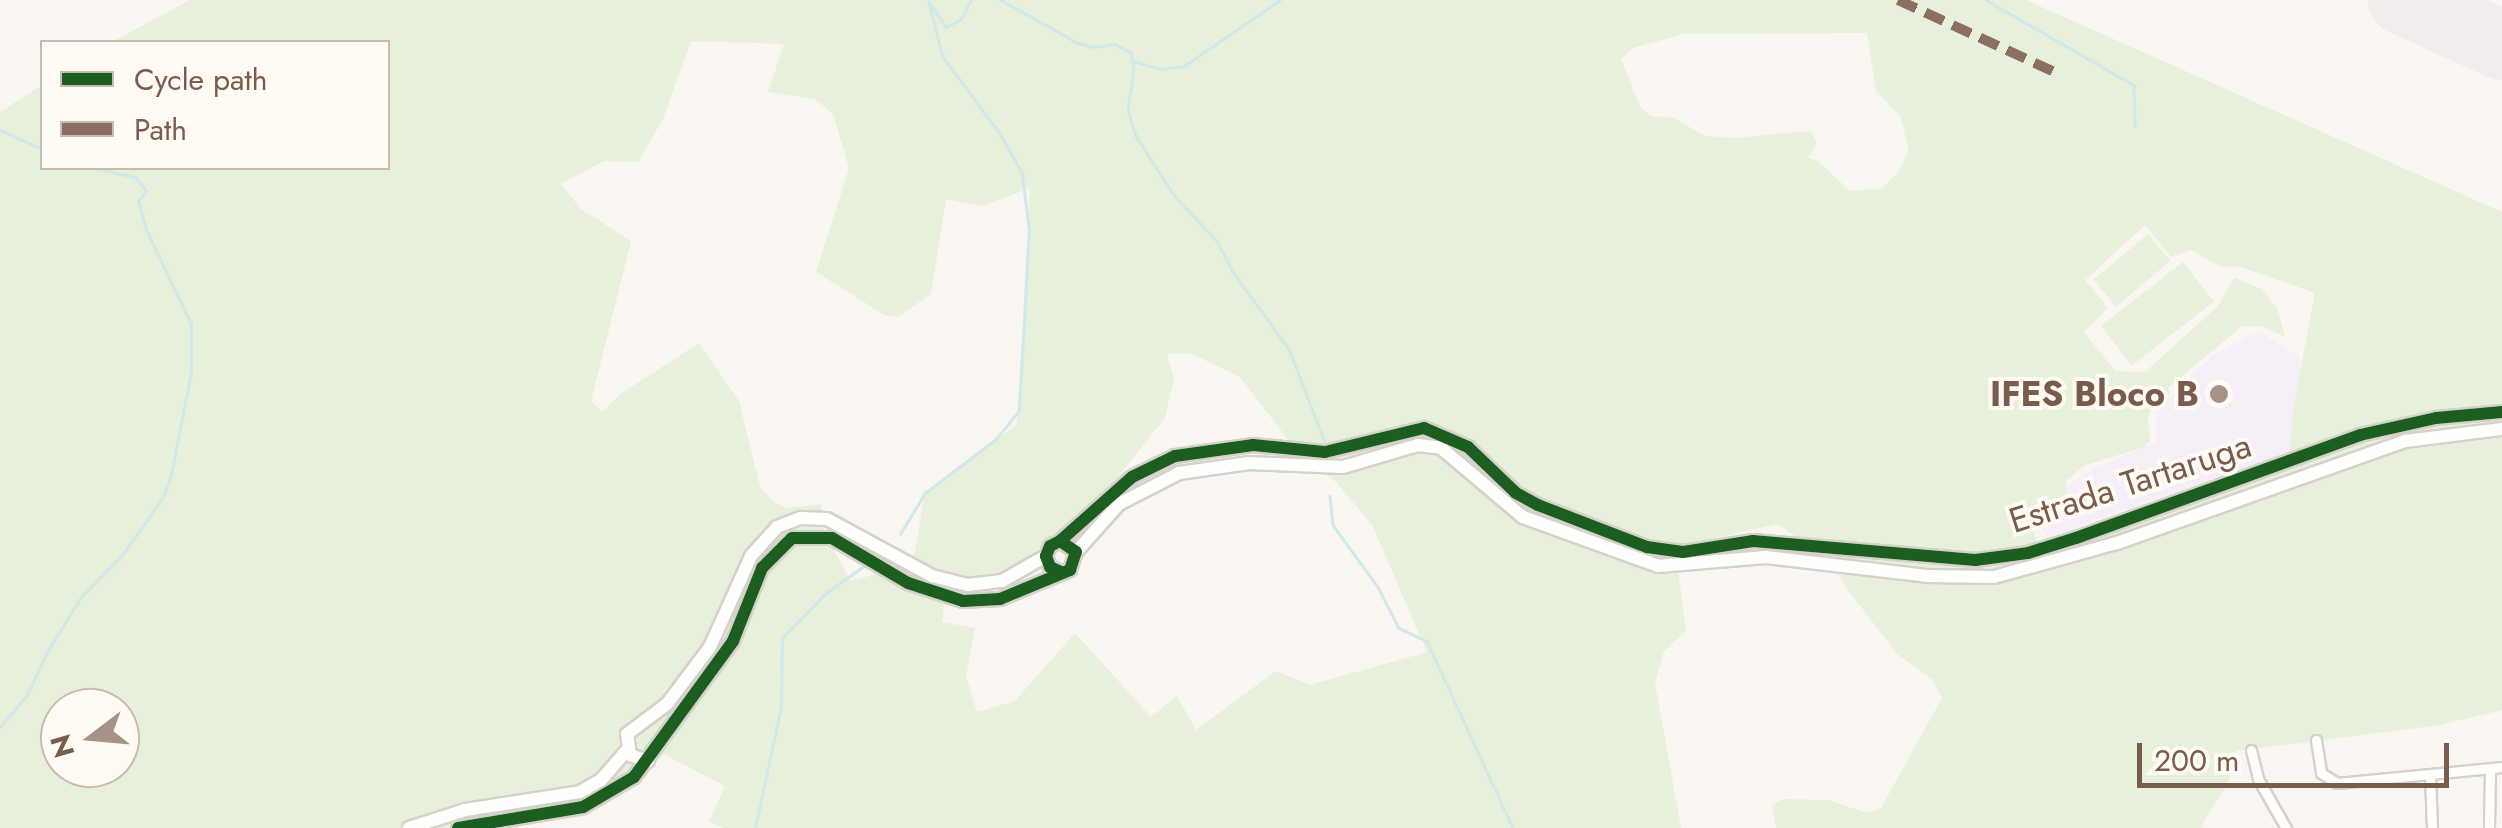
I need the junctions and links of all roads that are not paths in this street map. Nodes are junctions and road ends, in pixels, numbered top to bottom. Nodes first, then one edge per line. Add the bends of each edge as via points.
1 (2502, 412) edge
2 (2502, 429) edge
3 (1060, 541) junction
4 (1076, 552) junction
5 (1046, 556) junction
6 (1060, 572) junction
7 (640, 724) junction
8 (2316, 740) dead end
9 (660, 742) junction
10 (627, 750) junction
11 (2250, 750) dead end
12 (648, 761) junction
13 (2502, 767) edge
14 (2490, 769) junction
15 (2430, 775) junction
16 (409, 828) edge
17 (458, 828) edge
18 (2286, 828) edge
19 (2432, 828) edge
20 (2489, 828) edge

1 - 3 street, Estrada Tartaruga via 2436,418 2360,436 2076,538 1975,560 1752,541 1683,552 1647,547 1538,505 1468,447 1424,428 1324,452 1253,445 1174,456 1132,476
2 - 4 street, Estrada Tartaruga via 2404,441 2117,543 1994,577 1766,557 1658,566 1523,517 1441,448 1418,445 1344,467 1248,463 1179,473 1119,504
3 - 4 street
3 - 5 street
4 - 6 street via 1073,566
5 - 6 street
5 - 7 street via 1002,581 968,584 932,576 827,519 789,522 762,540 710,647 667,704
6 - 9 street via 1000,598 963,600 908,583 832,538 792,538 762,568 733,641
7 - 9 street
7 - 10 street via 627,734
8 - 15 street via 2321,773 2330,782
9 - 12 street
10 - 12 street
10 - 16 street via 602,780 580,792 465,810
11 - 18 street
12 - 17 street via 622,787 582,807
13 - 14 street
14 - 15 street
14 - 20 street
15 - 19 street

